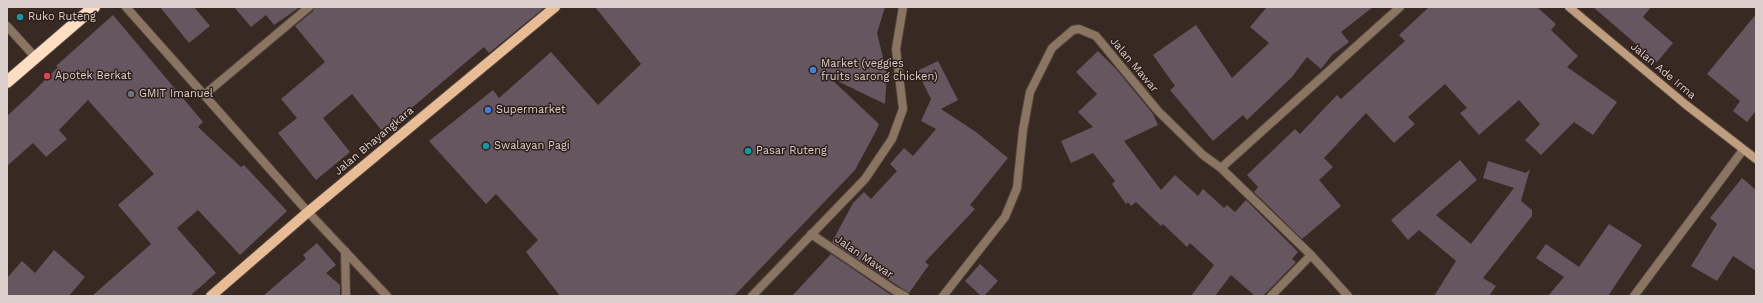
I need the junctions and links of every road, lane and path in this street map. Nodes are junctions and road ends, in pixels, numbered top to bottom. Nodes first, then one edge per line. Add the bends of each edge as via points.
1 (94, 7) edge
2 (126, 7) edge
3 (309, 7) edge
4 (554, 7) edge
5 (903, 7) edge
6 (1400, 7) edge
7 (1569, 7) edge
8 (7, 26) edge
9 (36, 58) junction
10 (7, 82) edge
11 (204, 95) junction
12 (1743, 150) junction
13 (1756, 159) edge
14 (1221, 168) junction
15 (308, 212) junction
16 (811, 234) junction
17 (345, 251) junction
18 (1312, 255) junction
19 (211, 296) edge
20 (346, 296) edge
21 (387, 296) edge
22 (752, 296) edge
23 (905, 296) edge
24 (943, 296) edge
25 (1271, 296) edge
26 (1348, 296) edge
27 (1634, 296) edge

1 - 9 highway
2 - 11 street
3 - 11 street
4 - 15 main road, Jalan Bhayangkara
5 - 16 street via 896,49 903,109 892,139 865,179
6 - 14 street
7 - 12 street, Jalan Ade Irma
8 - 9 street
9 - 10 highway
11 - 15 street
12 - 13 street, Jalan Ade Irma
12 - 27 street
14 - 18 street
14 - 24 street, Jalan Mawar via 1203,155 1158,111 1096,36 1078,29 1073,30 1052,48 1030,92 1017,188 1005,217
15 - 17 street
15 - 19 main road, Jalan Bhayangkara
16 - 22 street
16 - 23 street, Jalan Mawar
17 - 20 street
17 - 21 street
18 - 25 street
18 - 26 street

